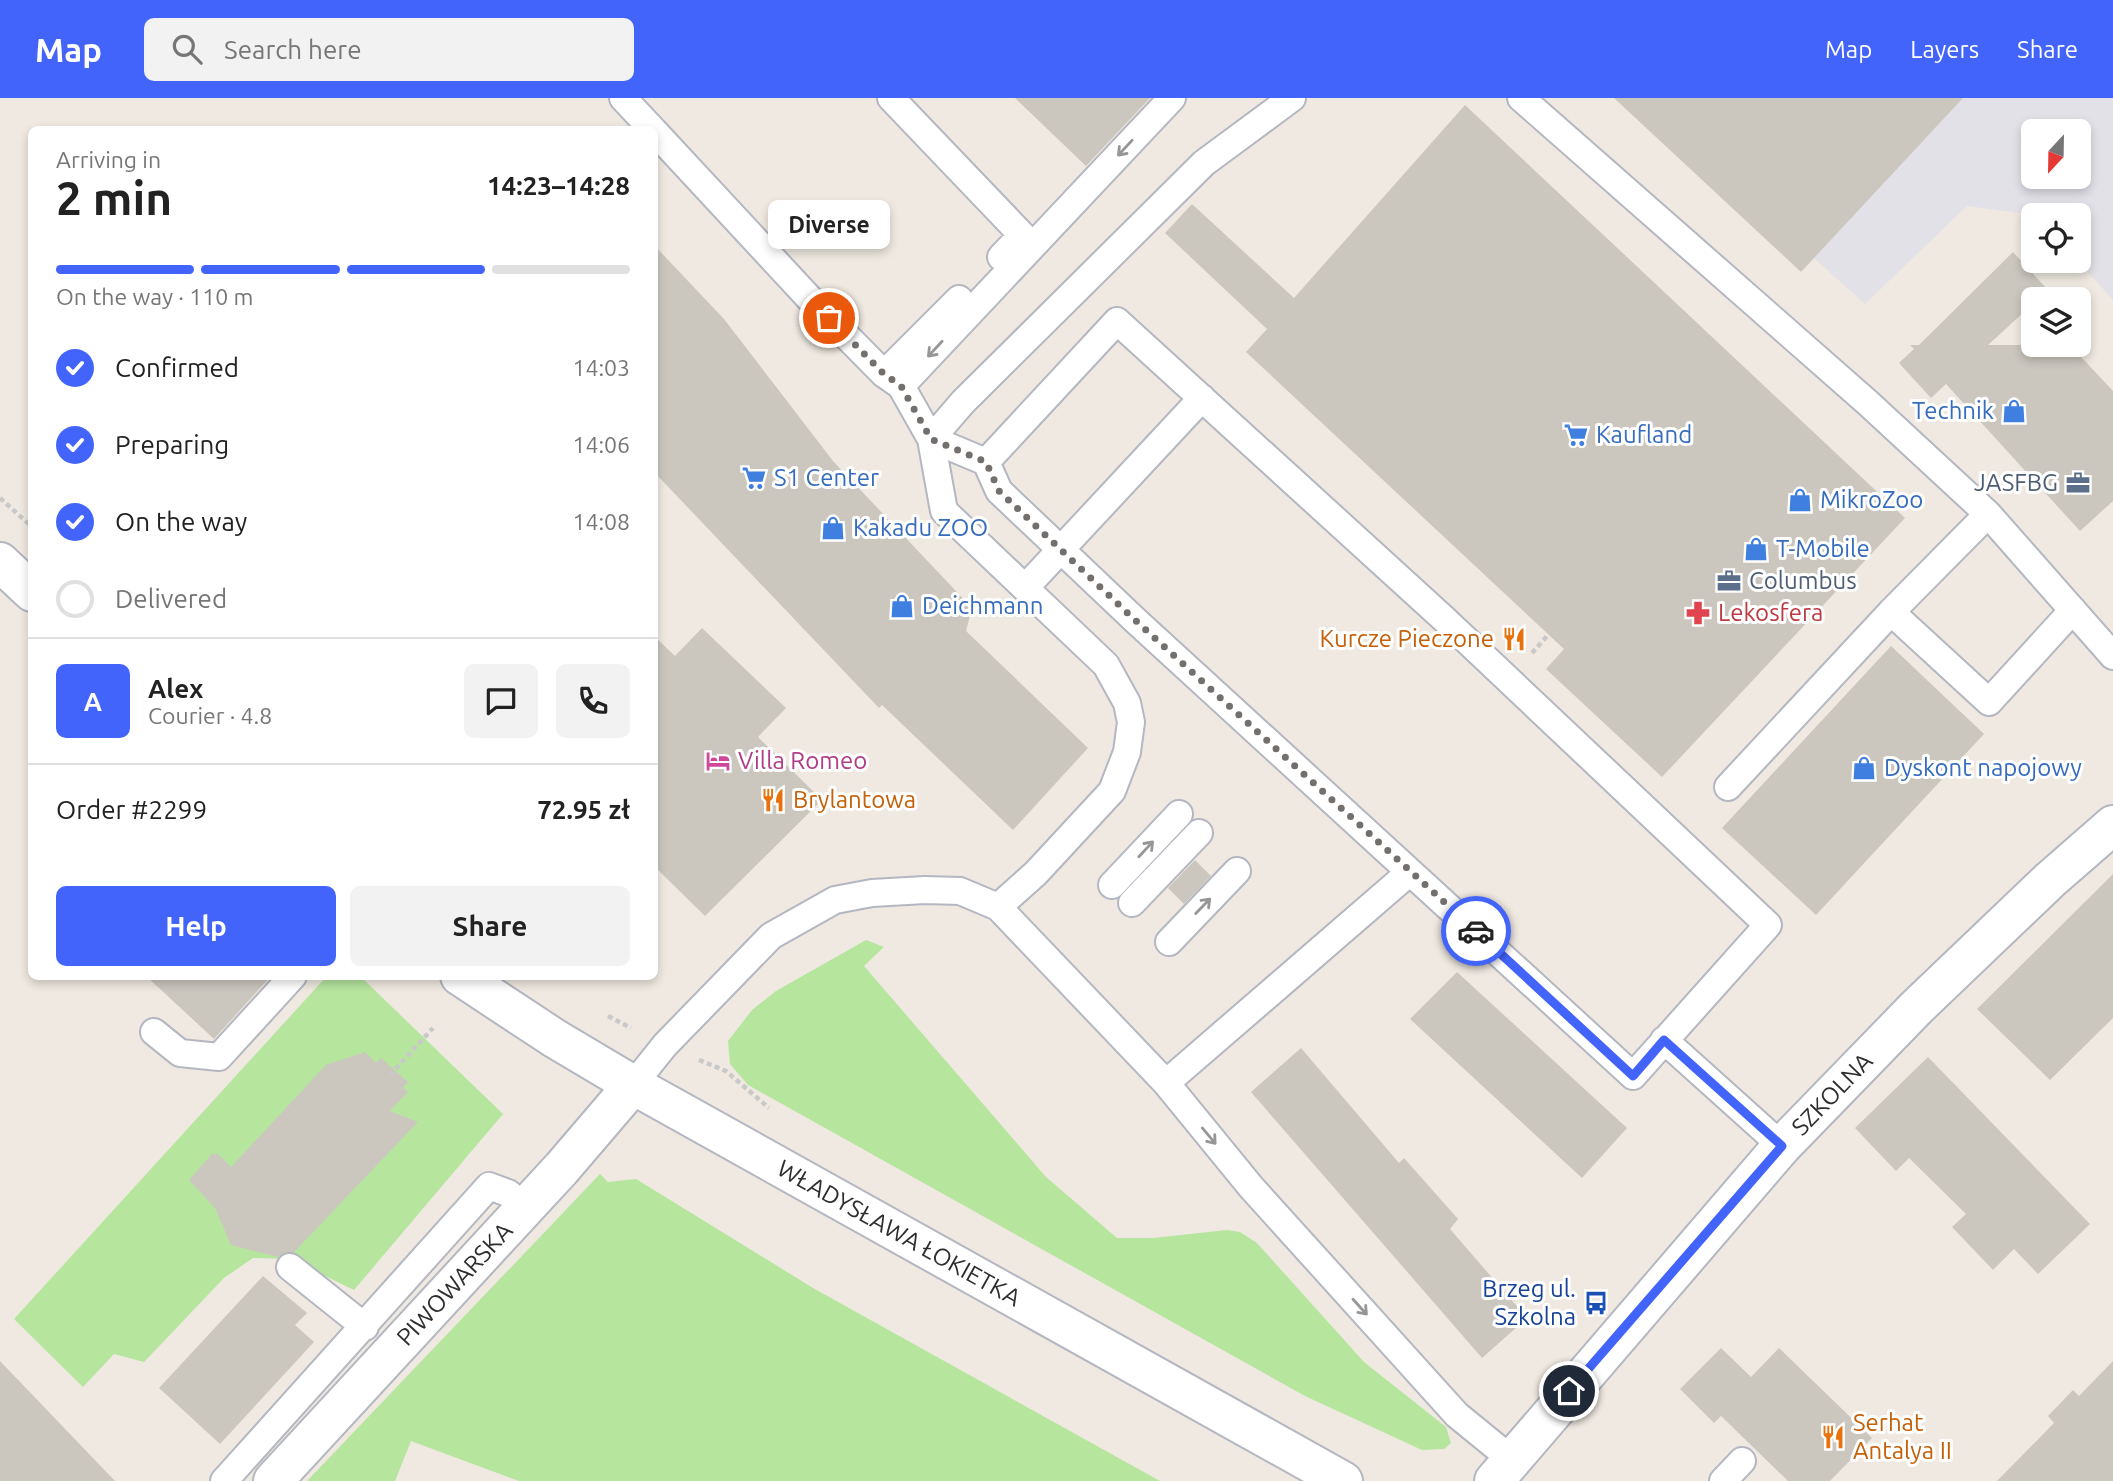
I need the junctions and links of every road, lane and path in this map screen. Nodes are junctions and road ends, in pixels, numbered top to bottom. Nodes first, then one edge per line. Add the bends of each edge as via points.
1 (623, 98) edge
2 (891, 98) edge
3 (1172, 98) edge
4 (1292, 98) edge
5 (1521, 98) edge
6 (650, 126) edge
7 (658, 134) edge
8 (892, 380) junction
9 (1202, 398) junction
10 (931, 439) junction
11 (986, 462) junction
12 (0, 498) edge
13 (1988, 514) junction
14 (28, 523) edge
15 (1062, 550) junction
16 (1025, 588) junction
17 (2073, 610) junction
18 (1891, 612) junction
19 (2113, 656) edge
20 (1728, 787) dead end
21 (1179, 814) dead end
22 (2113, 825) edge
23 (1199, 833) dead end
24 (1237, 871) dead end
25 (1410, 872) junction
26 (1112, 885) dead end
27 (1132, 903) dead end
28 (998, 907) junction
29 (1169, 942) dead end
30 (289, 980) edge
31 (466, 980) edge
32 (433, 1028) dead end
33 (154, 1032) dead end
34 (1664, 1040) junction
35 (390, 1075) dead end
36 (1166, 1083) junction
37 (633, 1085) junction
38 (1782, 1146) junction
39 (526, 1208) junction
40 (290, 1267) dead end
41 (365, 1327) junction
42 (1742, 1461) dead end
43 (1503, 1470) edge
44 (224, 1481) edge
45 (273, 1481) edge
46 (1343, 1481) edge
47 (1723, 1481) edge

1 - 6 lane
2 - 8 lane via 1022,235
3 -> 8 lane
4 - 10 lane via 1204,163
5 - 13 lane
7 - 8 lane
8 - 10 lane
9 - 11 lane via 1117,321
9 - 15 lane
9 - 34 lane via 1768,925
10 - 11 lane
10 - 16 lane via 944,511
11 - 15 lane via 999,491
12 - 14 path
13 - 17 lane
13 - 18 lane
15 - 16 lane
15 - 25 lane
16 - 28 lane via 1106,664 1127,703 1131,722 1127,752 1112,791
17 - 18 lane via 1989,702
17 - 19 lane
18 - 20 lane
26 -> 21 lane
22 - 38 street, SZKOLNA via 1916,1008
23 - 27 lane
29 -> 24 lane
25 - 34 lane via 1633,1076
25 - 36 lane
28 - 36 lane
28 - 37 lane via 960,891 872,892 835,900 771,936
30 - 33 lane via 219,1057 180,1053
31 - 37 street, WŁADYSŁAWA ŁOKIETKA
32 - 35 path
34 - 38 lane
36 -> 43 lane via 1251,1187
37 - 39 street, PIWOWARSKA
37 - 46 street, WŁADYSŁAWA ŁOKIETKA
38 - 43 street, SZKOLNA
39 - 41 lane via 508,1192 489,1186
39 - 45 street, PIWOWARSKA
40 - 41 lane
41 - 44 lane
42 - 47 lane

